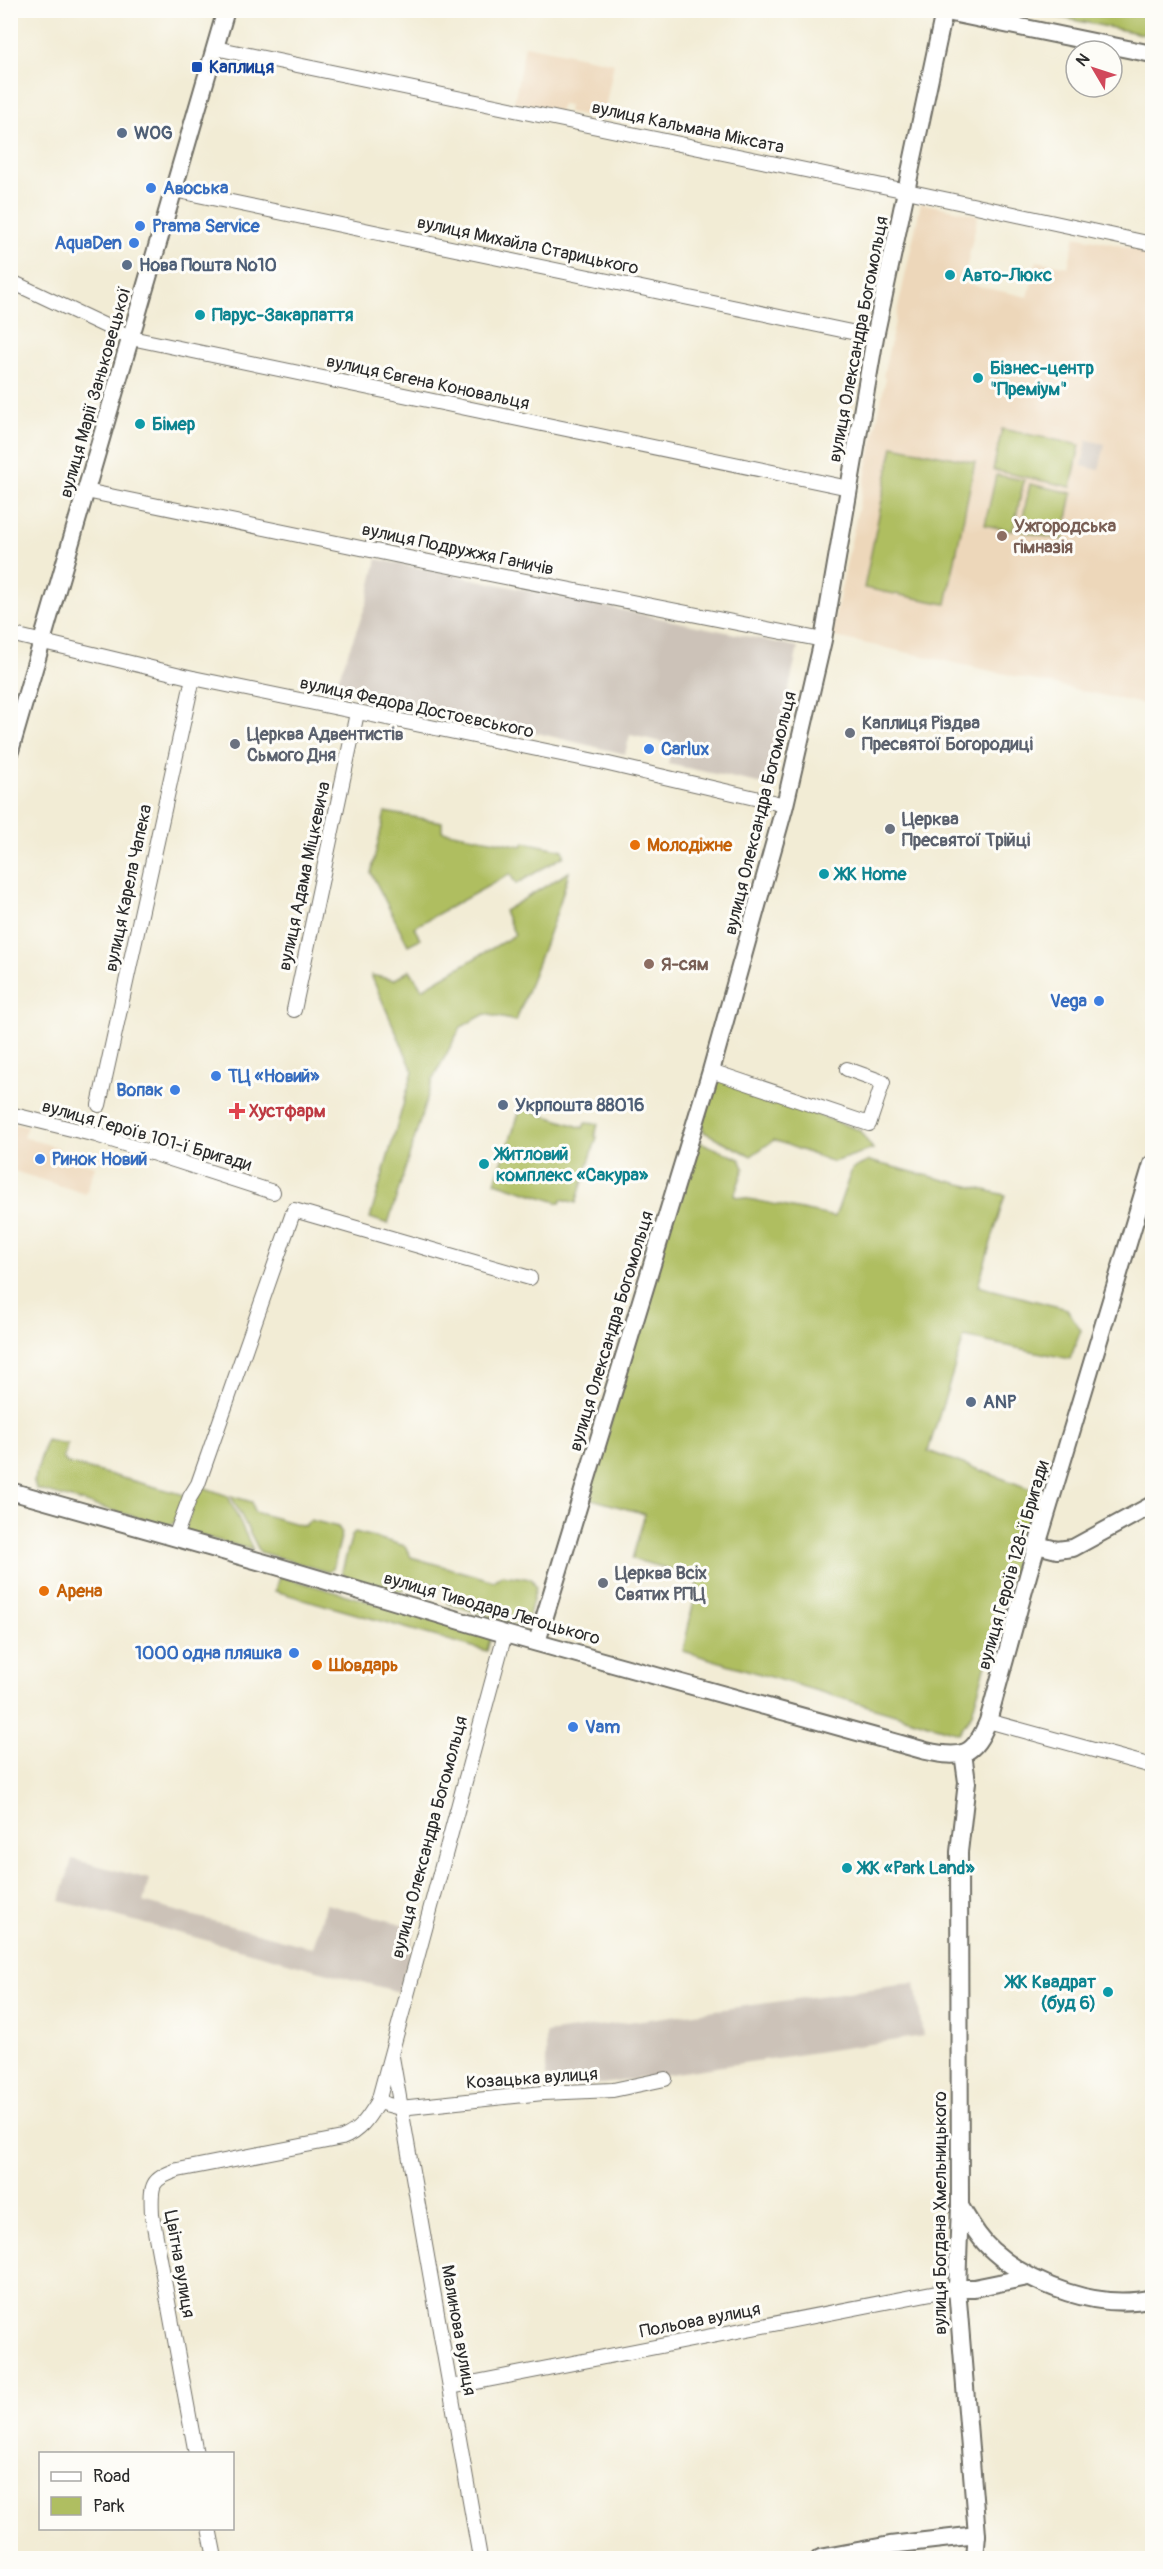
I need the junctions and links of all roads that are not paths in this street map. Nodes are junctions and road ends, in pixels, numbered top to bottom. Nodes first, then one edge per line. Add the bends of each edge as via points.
1 (226, 10) edge
2 (941, 11) edge
3 (215, 48) junction
4 (1152, 54) edge
5 (174, 189) junction
6 (907, 190) junction
7 (1152, 244) edge
8 (10, 281) edge
9 (875, 337) junction
10 (131, 338) junction
11 (849, 488) junction
12 (86, 491) junction
13 (10, 634) edge
14 (823, 640) junction
15 (42, 642) junction
16 (193, 678) junction
17 (357, 713) junction
18 (10, 751) edge
19 (785, 804) junction
20 (294, 1010) dead end
21 (847, 1069) dead end
22 (711, 1071) junction
23 (99, 1105) dead end
24 (10, 1114) edge
25 (1152, 1164) edge
26 (273, 1192) dead end
27 (530, 1278) dead end
28 (10, 1491) edge
29 (1152, 1505) edge
30 (176, 1537) junction
31 (1037, 1545) junction
32 (505, 1634) junction
33 (537, 1642) junction
34 (988, 1721) junction
35 (963, 1753) junction
36 (1152, 1766) edge
37 (391, 2052) junction
38 (665, 2079) dead end
39 (378, 2102) junction
40 (400, 2108) junction
41 (960, 2206) junction
42 (1028, 2277) junction
43 (957, 2288) junction
44 (1152, 2298) edge
45 (451, 2387) junction
46 (196, 2452) edge
47 (209, 2530) edge
48 (977, 2535) junction
49 (892, 2552) edge
50 (215, 2559) edge
51 (480, 2559) edge
52 (820, 2559) edge
53 (975, 2559) edge

1 - 3 street, вулиця Марії Заньковецької
2 - 4 street
2 - 6 street, вулиця Олександра Богомольця
3 - 5 street, вулиця Марії Заньковецької
3 - 6 street, вулиця Кальмана Міксата
5 - 9 street, вулиця Михайла Старицького
5 - 10 street, вулиця Марії Заньковецької
6 - 7 street, вулиця Кальмана Міксата
6 - 9 street, вулиця Олександра Богомольця
8 - 10 street, вулиця Євгена Коновальця
9 - 11 street, вулиця Олександра Богомольця
10 - 11 street, вулиця Євгена Коновальця
10 - 12 street, вулиця Марії Заньковецької
11 - 14 street, вулиця Олександра Богомольця
12 - 14 street, вулиця Подружжя Ганичів
12 - 15 street, вулиця Марії Заньковецької
13 - 15 street, вулиця Федора Достоєвського
14 - 19 street, вулиця Олександра Богомольця
15 - 16 street, вулиця Федора Достоєвського
15 - 18 street, вулиця Марії Заньковецької
16 - 17 street, вулиця Федора Достоєвського
16 - 23 street, вулиця Карела Чапека
17 - 19 street, вулиця Федора Достоєвського
17 - 20 street, вулиця Адама Міцкевича
19 - 22 street, вулиця Олександра Богомольця
21 - 22 street via 883,1082 869,1124
22 - 33 street, вулиця Олександра Богомольця
24 - 26 street, вулиця Героїв 101-ї Бригади via 96,1135
25 - 31 street, вулиця Героїв 128-ї Бригади
27 - 30 street via 294,1210
28 - 30 street, вулиця Тиводара Легоцького
29 - 31 street via 1073,1548 1057,1550
30 - 32 street, вулиця Тиводара Легоцького
31 - 34 street, вулиця Героїв 128-ї Бригади
32 - 33 street, вулиця Тиводара Легоцького
32 - 37 street, вулиця Олександра Богомольця
33 - 35 street, вулиця Тиводара Легоцького via 926,1751
34 - 35 street, вулиця Героїв 128-ї Бригади via 980,1742
34 - 36 street
35 - 41 street, вулиця Богдана Хмельницького via 967,1782 959,1852
37 - 39 street, вулиця Олександра Богомольця
37 - 40 street, Малинова вулиця
38 - 40 street, Козацька вулиця via 613,2090
39 - 40 street
39 - 46 street, Цвітна вулиця via 355,2133 342,2138 178,2170 154,2182 152,2215
40 - 45 street, Малинова вулиця
41 - 42 street via 987,2245
41 - 43 street, вулиця Богдана Хмельницького
42 - 43 street
42 - 44 street via 1095,2298
43 - 45 street, Польова вулиця
43 - 48 street, вулиця Богдана Хмельницького
45 - 51 street, Малинова вулиця
47 - 50 street
48 - 49 street
48 - 53 street, вулиця Богдана Хмельницького
49 - 52 street

